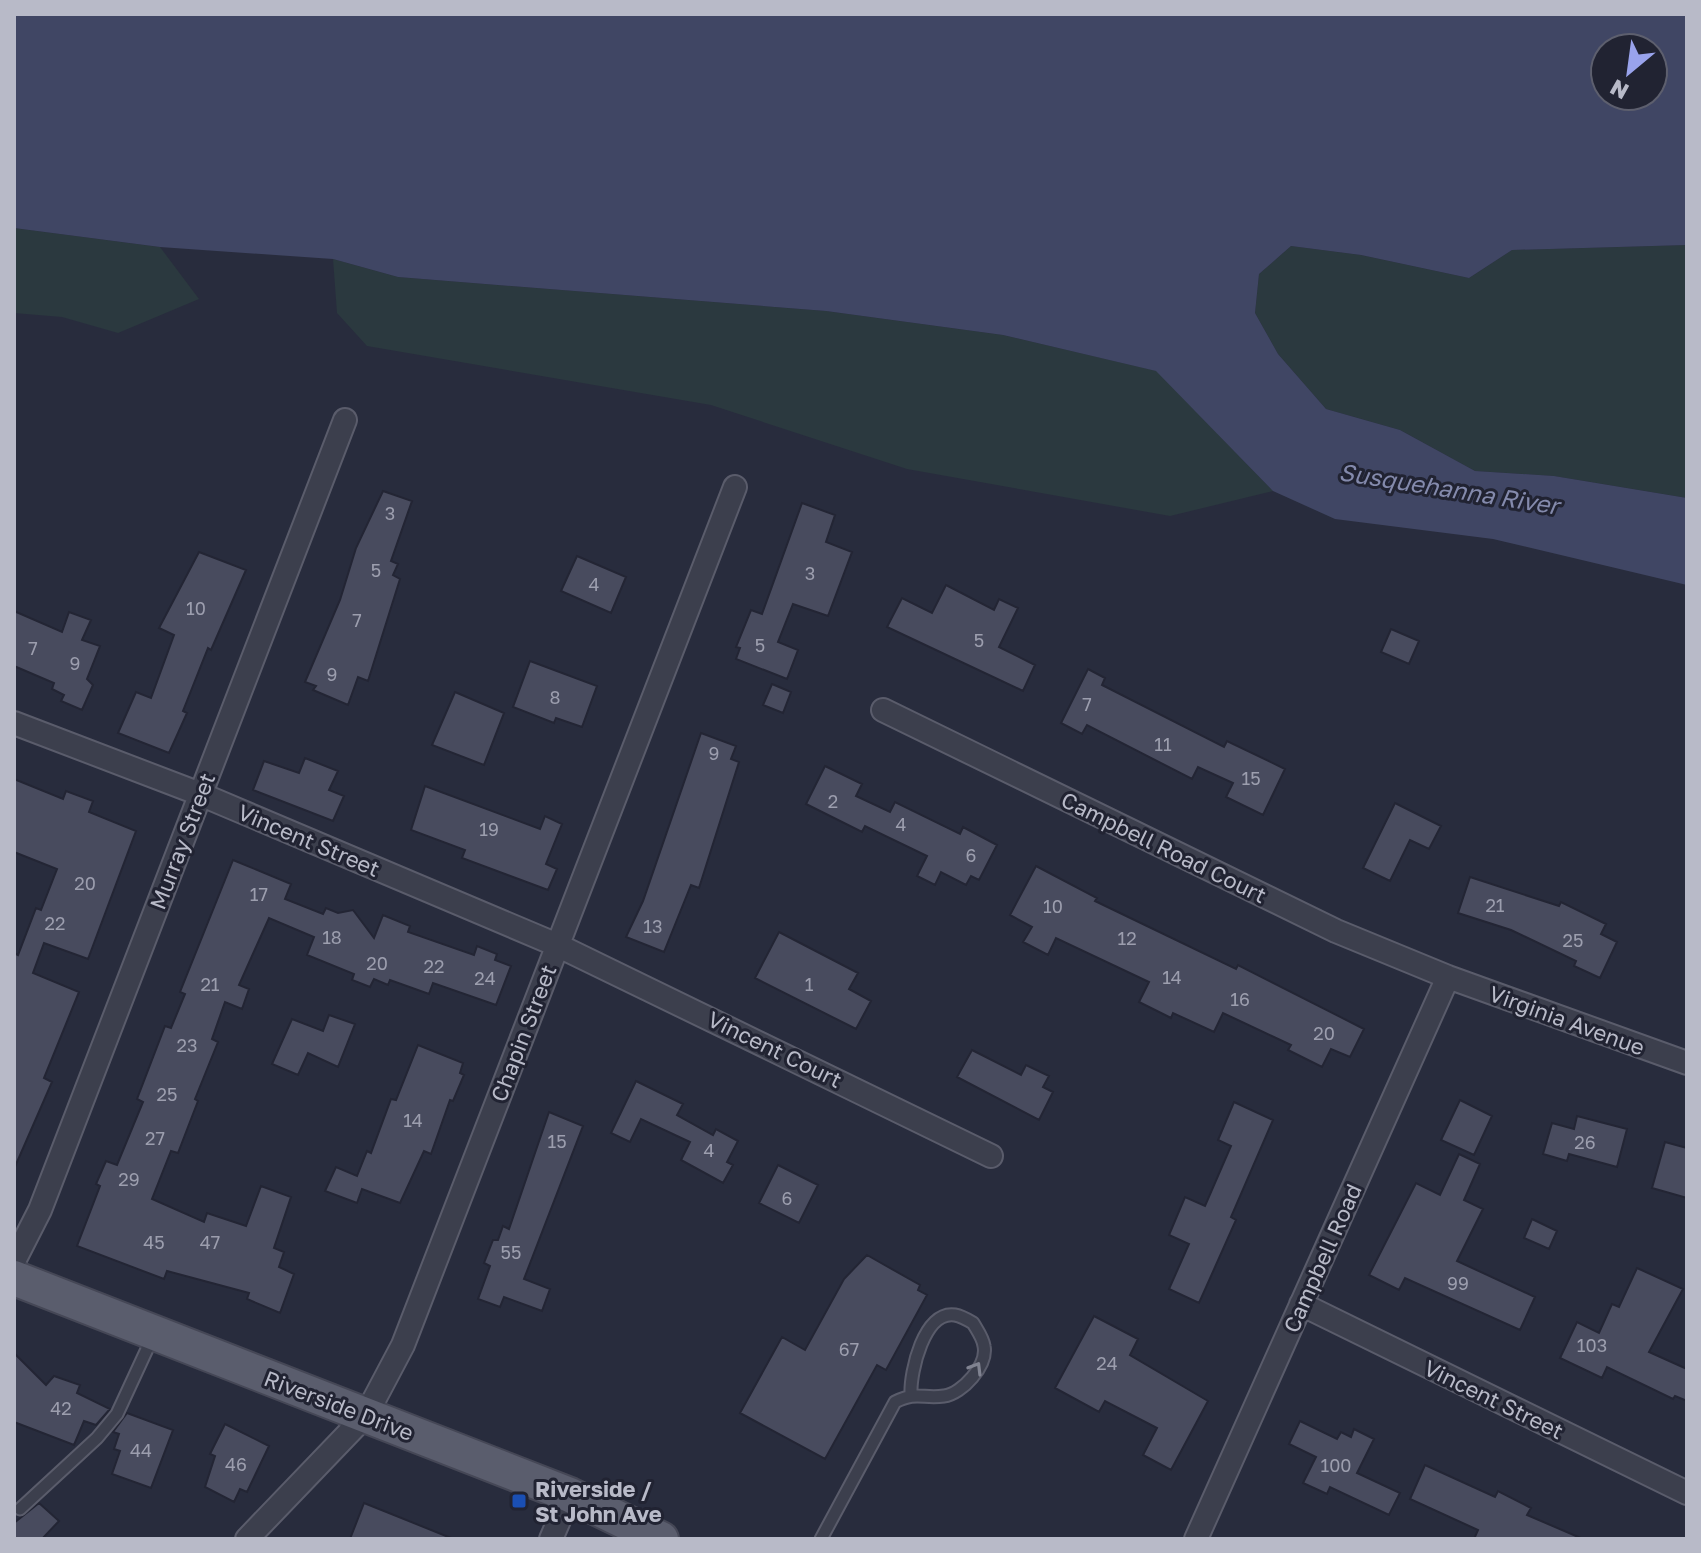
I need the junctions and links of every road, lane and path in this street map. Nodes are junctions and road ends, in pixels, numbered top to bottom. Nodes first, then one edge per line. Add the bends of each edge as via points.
1 (345, 420) dead end
2 (735, 487) dead end
3 (883, 710) dead end
4 (14, 723) edge
5 (200, 794) junction
6 (557, 945) junction
7 (1448, 977) junction
8 (1687, 1063) edge
9 (991, 1156) dead end
10 (14, 1261) edge
11 (14, 1278) edge
12 (1301, 1304) junction
13 (154, 1334) junction
14 (911, 1394) junction
15 (366, 1415) junction
16 (1687, 1493) edge
17 (570, 1495) junction
18 (20, 1509) dead end
19 (247, 1539) edge
20 (551, 1539) edge
21 (661, 1539) edge
22 (821, 1539) edge
23 (1196, 1539) edge

1 - 5 street, Murray Street
2 - 6 street, Chapin Street
3 - 7 street, Campbell Road Court via 1336,931
4 - 5 street, Vincent Street
5 - 6 street, Vincent Street
5 - 10 street, Murray Street via 40,1210
6 - 9 street, Vincent Court
6 - 15 street, Chapin Street via 403,1345
7 - 8 street, Virginia Avenue
7 - 12 street, Campbell Road
11 - 13 main road, Riverside Drive
12 - 16 street, Vincent Street
12 - 23 street, Campbell Road
13 - 15 main road, Riverside Drive
13 - 18 lane via 117,1414
14 -> 14 lane via 946,1396 963,1389 985,1347 973,1323 954,1315 933,1326 915,1357
14 - 22 lane via 895,1402 883,1419
15 - 17 main road, Riverside Drive
15 - 19 street, Chapin Street
17 - 20 street
17 - 21 main road, Riverside Drive

